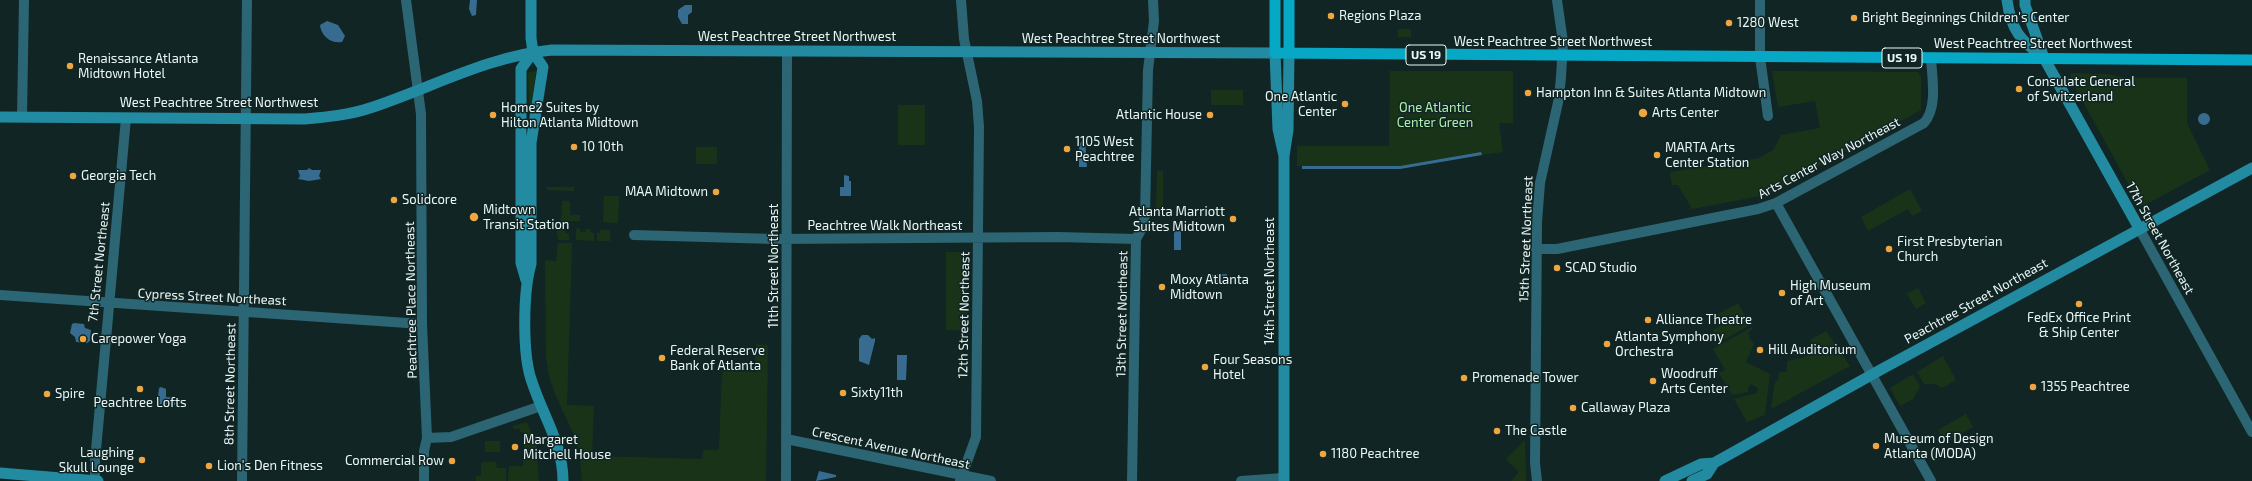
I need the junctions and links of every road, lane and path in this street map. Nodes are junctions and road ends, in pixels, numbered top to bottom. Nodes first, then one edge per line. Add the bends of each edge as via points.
1 (24, 0) edge
2 (247, 0) edge
3 (406, 0) edge
4 (531, 0) edge
5 (961, 0) edge
6 (1154, 0) edge
7 (1275, 0) edge
8 (1289, 0) edge
9 (1557, 0) edge
10 (1760, 0) edge
11 (2007, 0) edge
12 (2025, 0) edge
13 (787, 50) junction
14 (533, 52) junction
15 (966, 52) junction
16 (1149, 53) junction
17 (1275, 53) junction
18 (1289, 53) junction
19 (1562, 56) junction
20 (1760, 57) junction
21 (1931, 58) junction
22 (2044, 58) junction
23 (2252, 60) edge
24 (417, 90) junction
25 (1768, 116) dead end
26 (0, 117) edge
27 (22, 117) junction
28 (126, 118) junction
29 (245, 119) junction
30 (1284, 156) junction
31 (2252, 168) edge
32 (1776, 203) junction
33 (2139, 228) junction
34 (634, 235) dead end
35 (787, 239) junction
36 (978, 239) junction
37 (1136, 239) junction
38 (1536, 250) junction
39 (526, 280) junction
40 (0, 295) edge
41 (109, 304) junction
42 (244, 312) junction
43 (422, 324) junction
44 (1872, 375) junction
45 (541, 406) junction
46 (2252, 432) edge
47 (427, 438) junction
48 (786, 439) junction
49 (1714, 463) junction
50 (0, 473) edge
51 (961, 478) edge
52 (1283, 480) edge
53 (95, 481) edge
54 (98, 481) edge
55 (242, 481) edge
56 (424, 481) edge
57 (431, 481) edge
58 (563, 481) edge
59 (786, 481) edge
60 (991, 481) edge
61 (1132, 481) edge
62 (1241, 481) edge
63 (1537, 481) edge
64 (1665, 481) edge
65 (1692, 481) edge
66 (1931, 481) edge

1 - 27 street
2 - 29 street, 8th Street Northeast
3 - 24 street, Peachtree Place Northeast
4 - 14 main road
5 - 15 street, 12th Street Northeast
6 - 16 street, 13th Street Northeast
7 - 17 main road
8 - 18 main road
9 - 19 street, 15th Street Northeast via 1562,31
10 - 20 street
11 - 22 main road via 2013,26 2020,38
12 - 22 main road
13 - 14 main road, West Peachtree Street Northwest via 597,49
13 - 15 main road, West Peachtree Street Northwest
13 - 35 street, 11th Street Northeast
14 - 24 main road, West Peachtree Street Northwest via 482,66
14 - 39 main road via 543,68 532,136 531,264
14 - 39 main road via 521,69 521,263
15 - 16 main road, West Peachtree Street Northwest
15 - 36 street, 12th Street Northeast via 979,114
16 - 17 main road, West Peachtree Street Northwest
16 - 37 street, 13th Street Northeast via 1145,216
17 - 18 main road, West Peachtree Street Northwest / US 19
17 - 30 main road, 14th Street Northeast via 1278,129
18 - 19 main road, West Peachtree Street Northwest / US 19
18 - 30 main road, 14th Street Northeast via 1288,130
19 - 20 main road, West Peachtree Street Northwest / US 19
19 - 38 street, 15th Street Northeast via 1559,98 1540,183
20 - 21 main road, West Peachtree Street Northwest / US 19
20 - 25 street
21 - 22 main road, West Peachtree Street Northwest / US 19
21 - 32 street, Arts Center Way Northeast via 1932,108 1924,123
22 - 23 main road, West Peachtree Street Northwest / US 19
22 - 33 main road, 17th Street Northeast
24 - 29 main road, West Peachtree Street Northwest via 369,108 337,116
24 - 43 street, Peachtree Place Northeast via 421,114
26 - 27 main road, West Peachtree Street Northwest
27 - 28 main road, West Peachtree Street Northwest
28 - 29 main road, West Peachtree Street Northwest
28 - 41 street, 7th Street Northeast
29 - 42 street, 8th Street Northeast
30 - 52 main road, 14th Street Northeast
31 - 33 main road, Peachtree Street Northeast
32 - 38 street, Arts Center Way Northeast via 1758,209 1564,247
32 - 44 street
33 - 44 main road, Peachtree Street Northeast
33 - 46 street, 17th Street Northeast
34 - 35 street, Peachtree Walk Northeast
35 - 36 street, Peachtree Walk Northeast
35 - 48 street, 11th Street Northeast
36 - 37 street, Peachtree Walk Northeast
36 - 51 street, 12th Street Northeast via 976,437
37 - 61 street, 13th Street Northeast
38 - 63 street, 15th Street Northeast
39 - 45 main road via 526,357
40 - 41 street, Cypress Street Northeast
41 - 42 street, Cypress Street Northeast
41 - 53 street, 7th Street Northeast via 94,461
42 - 43 street, Cypress Street Northeast
42 - 55 street, 8th Street Northeast
43 - 47 street, Peachtree Place Northeast
44 - 49 main road, Peachtree Street Northeast
44 - 66 street
45 - 47 street via 451,437
45 - 58 main road via 560,450
47 - 56 street, Peachtree Place Northeast via 424,451
47 - 57 street, Peachtree Place Northeast
48 - 51 street, Crescent Avenue Northeast
48 - 59 street, 11th Street Northeast
49 - 64 main road, Peachtree Street Northeast via 1701,464
49 - 65 main road, Peachtree Street Northeast via 1707,474
50 - 53 main road
51 - 60 street, Crescent Avenue Northeast
52 - 62 street
53 - 54 main road

